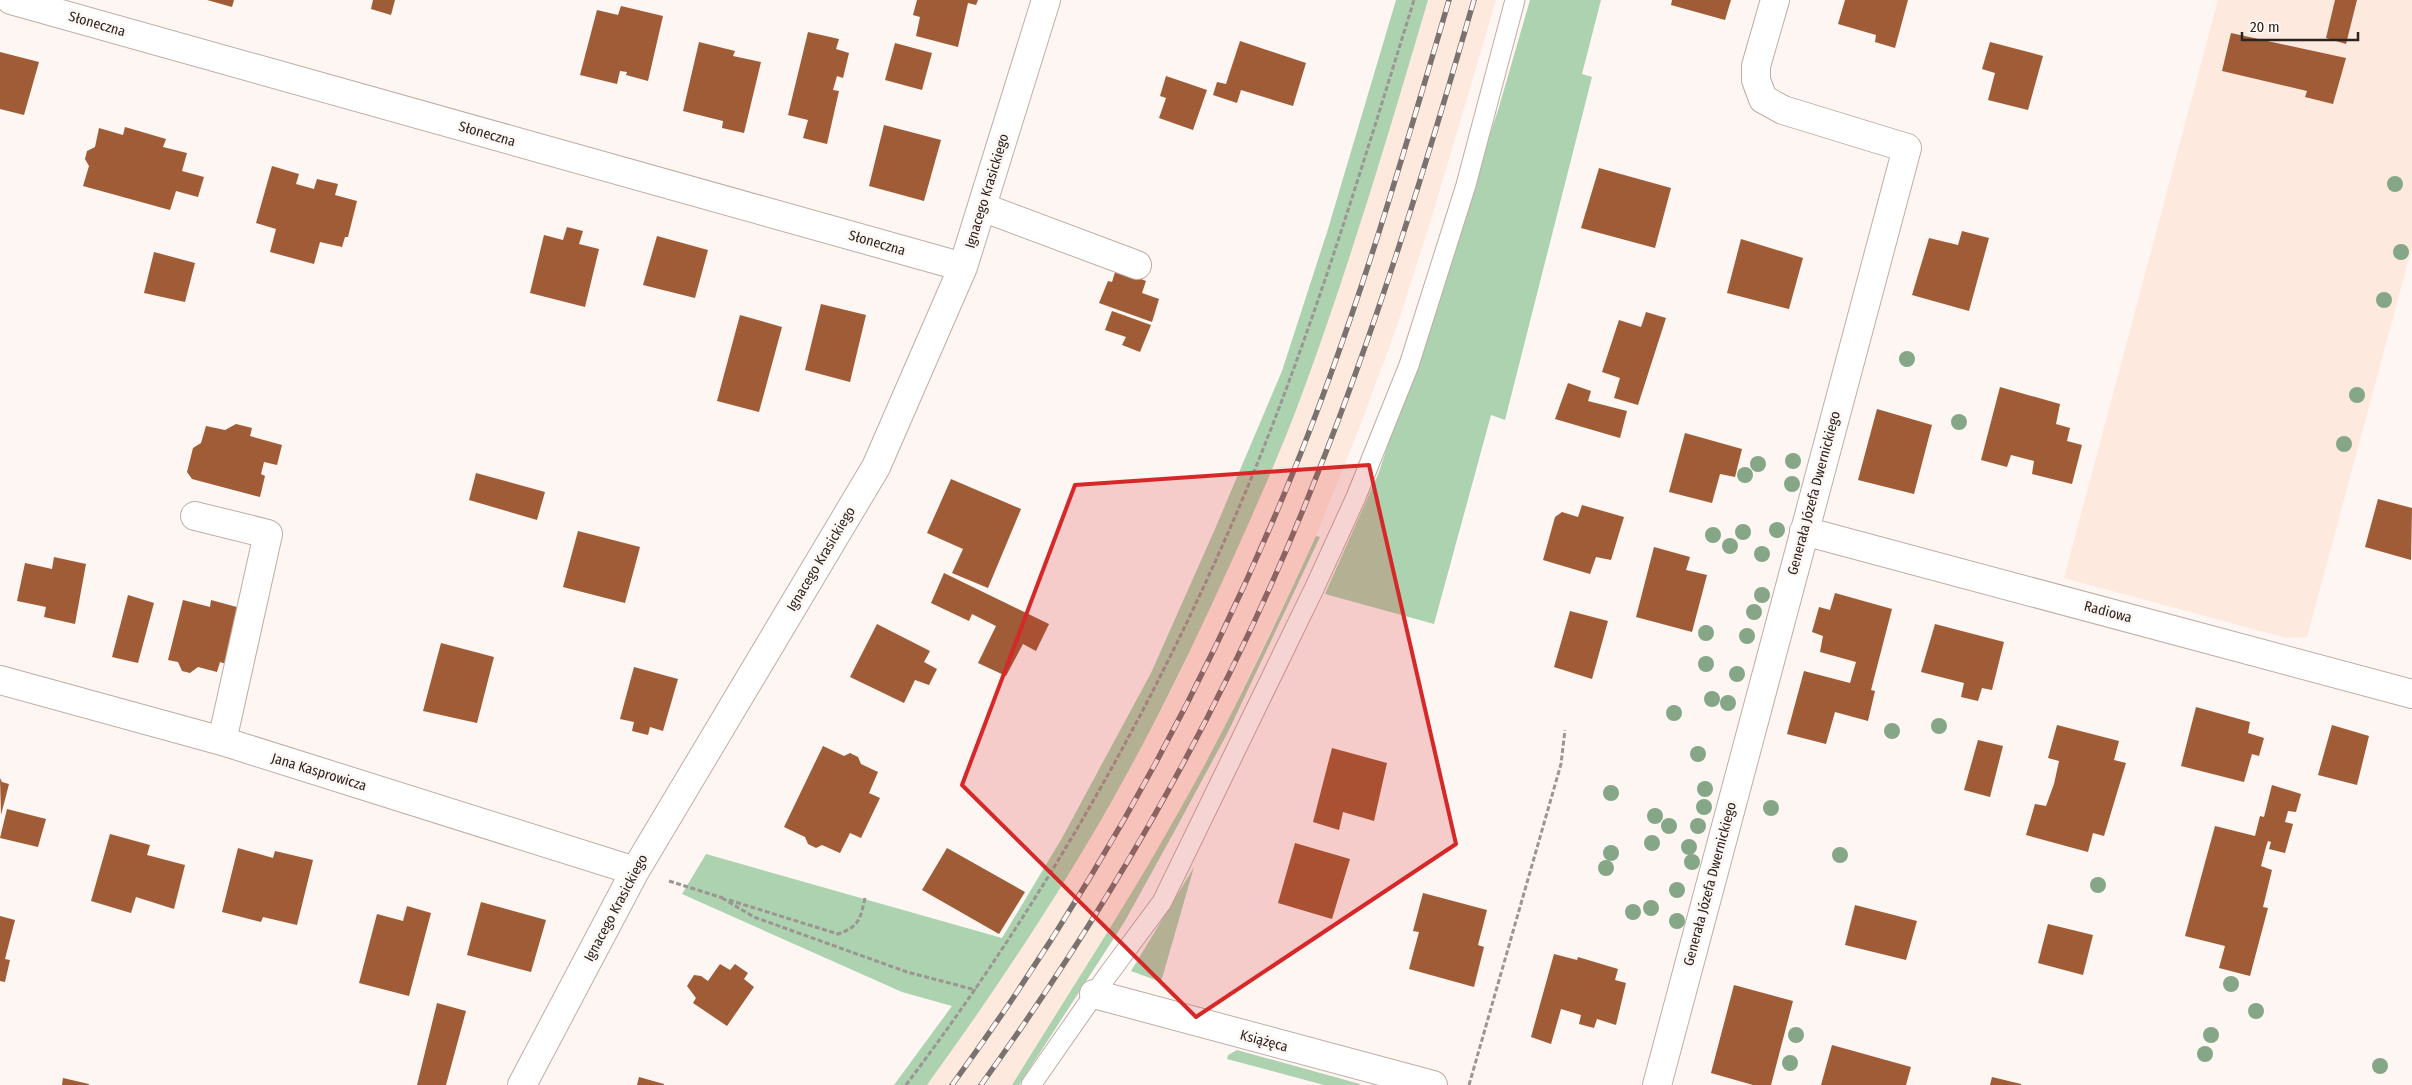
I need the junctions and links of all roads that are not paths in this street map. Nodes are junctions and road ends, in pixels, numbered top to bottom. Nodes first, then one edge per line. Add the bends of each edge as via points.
1 (11, 0) edge
2 (1046, 0) edge
3 (1515, 0) edge
4 (1775, 0) edge
5 (982, 207) junction
6 (1137, 265) dead end
7 (963, 267) junction
8 (195, 516) dead end
9 (1804, 531) junction
10 (0, 680) edge
11 (2412, 694) edge
12 (222, 741) junction
13 (635, 871) junction
14 (1094, 994) junction
15 (522, 1085) edge
16 (1031, 1085) edge
17 (1434, 1085) edge
18 (1657, 1085) edge

1 - 7 street, Słoneczna
2 - 5 street, Ignacego Krasickiego
3 - 14 lane via 1466,185 1409,365 1356,497 1162,902
4 - 9 street, Generała Józefa Dwernickiego via 1756,66 1756,80 1763,99 1783,110 1908,148
5 - 6 street
5 - 7 street, Ignacego Krasickiego
7 - 13 street, Ignacego Krasickiego via 876,467
8 - 12 street via 268,534
9 - 11 street, Radiowa
9 - 18 street, Generała Józefa Dwernickiego
10 - 12 street, Jana Kasprowicza
12 - 13 street, Jana Kasprowicza
13 - 15 street, Ignacego Krasickiego
14 - 16 lane
14 - 17 street, Książęca

